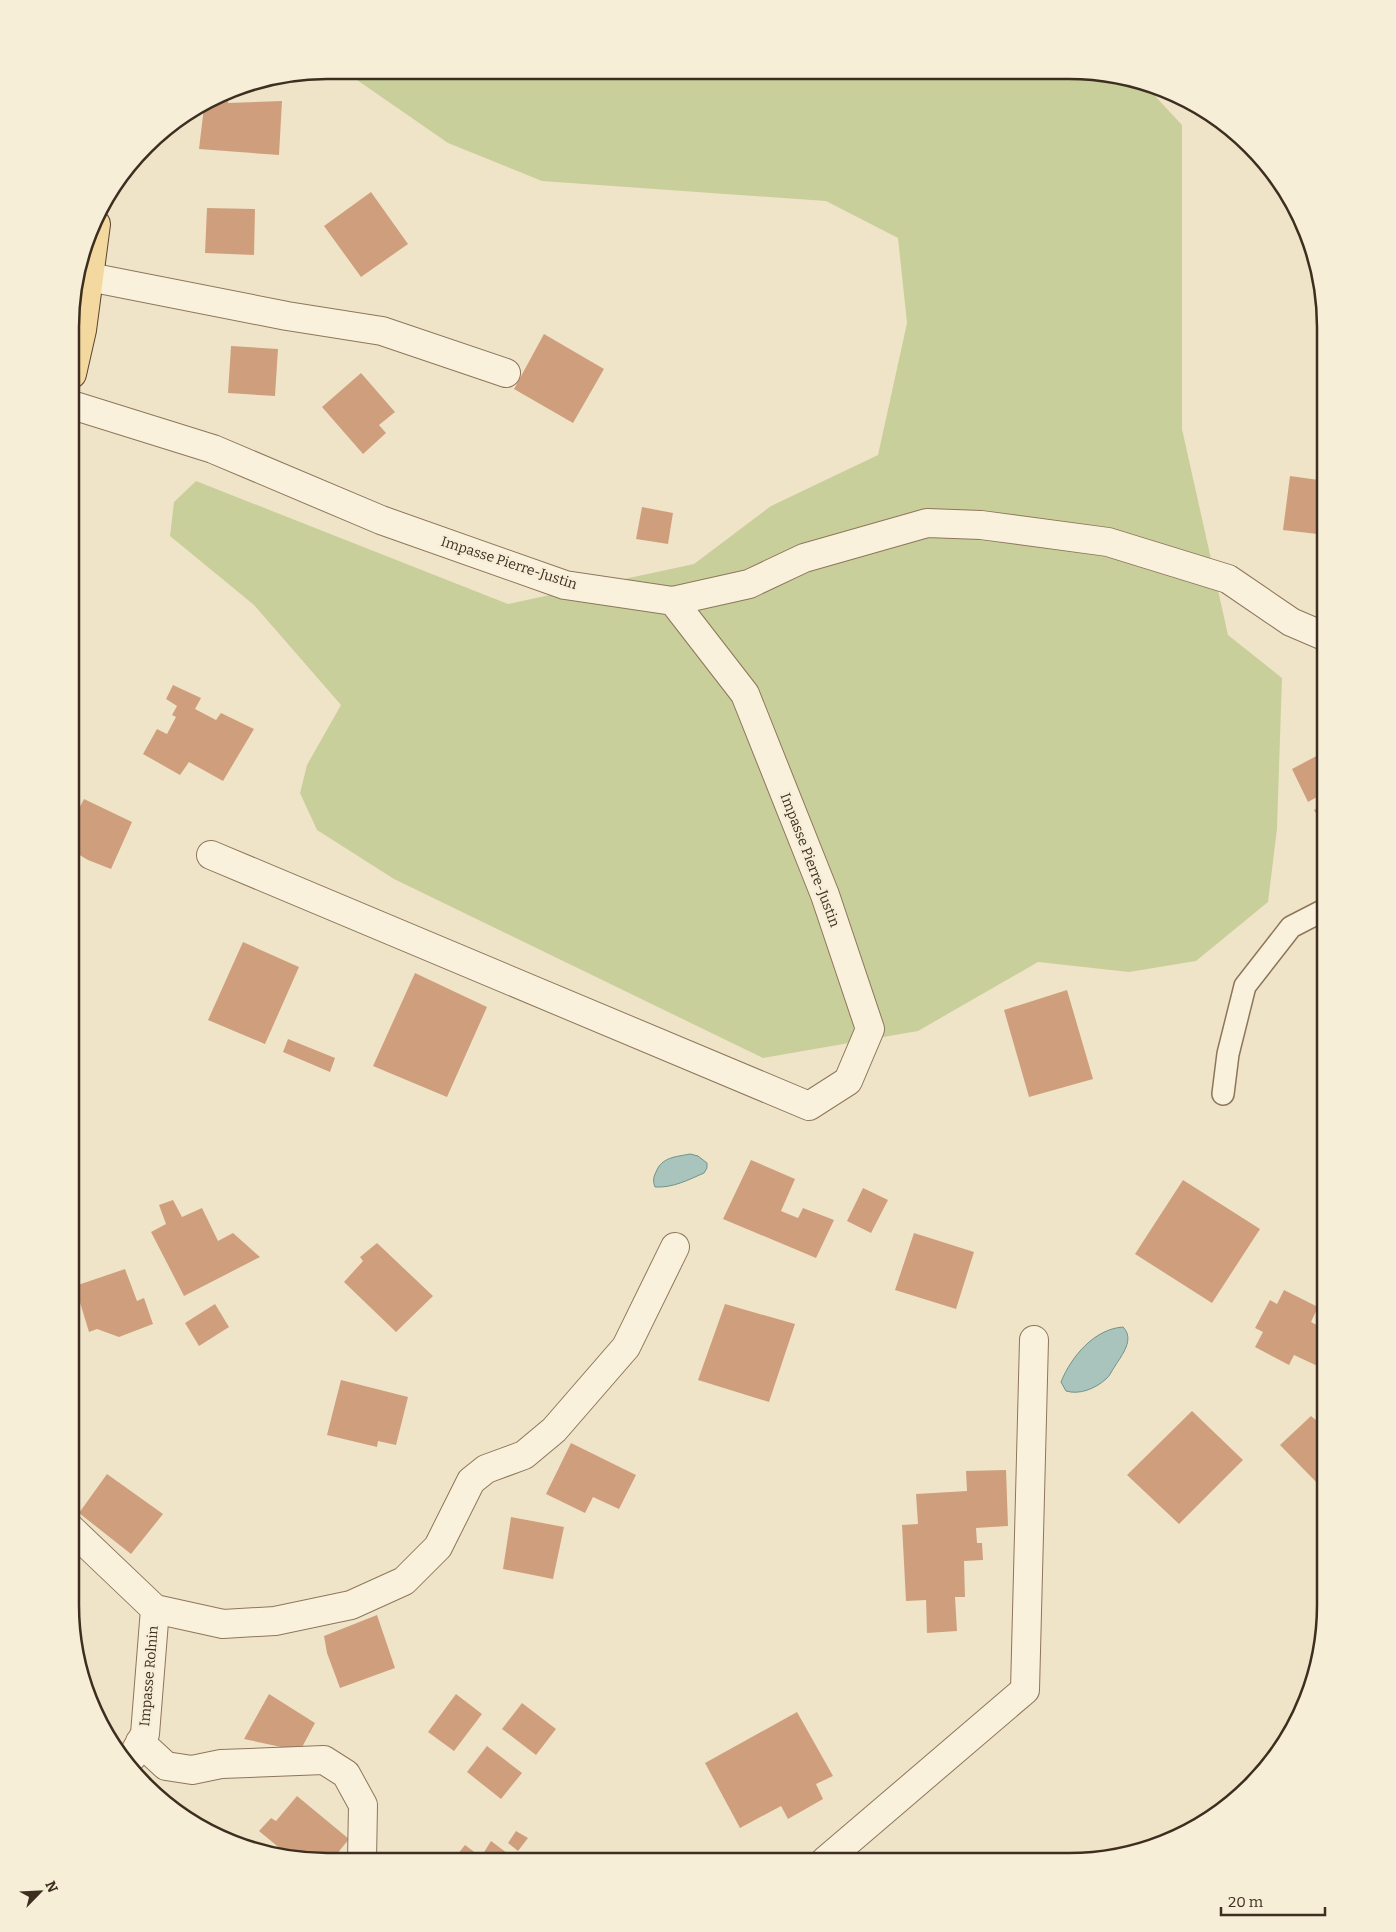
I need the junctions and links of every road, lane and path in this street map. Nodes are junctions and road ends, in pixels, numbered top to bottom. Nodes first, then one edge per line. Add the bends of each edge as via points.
1 (93, 243) edge
2 (89, 277) junction
3 (79, 343) edge
4 (506, 374) dead end
5 (79, 407) edge
6 (673, 601) junction
7 (1317, 633) edge
8 (211, 855) dead end
9 (1317, 914) edge
10 (1223, 1094) dead end
11 (675, 1247) dead end
12 (1034, 1340) dead end
13 (79, 1537) edge
14 (155, 1609) junction
15 (133, 1753) edge
16 (362, 1853) edge
17 (834, 1853) edge

1 - 2 main road
2 - 3 main road
2 - 4 street via 382,331
5 - 6 street, Impasse Pierre-Justin via 213,449 381,520 565,584
6 - 7 street via 749,584 804,558 927,523 981,525 1108,542 1228,579 1291,622
6 - 8 street, Impasse Pierre-Justin via 745,694 825,895 870,1029 848,1081 809,1106
9 - 10 lane via 1291,927 1245,986 1228,1054
11 - 14 street via 626,1347 546,1436 524,1455 486,1469 471,1481 438,1547 404,1581 351,1605 275,1621 222,1624
12 - 17 street via 1025,1690
13 - 14 street, Impasse Rolnin
14 - 15 street, Impasse Rolnin via 145,1734
15 - 16 street via 166,1766 192,1770 221,1764 324,1760 346,1774 364,1805

